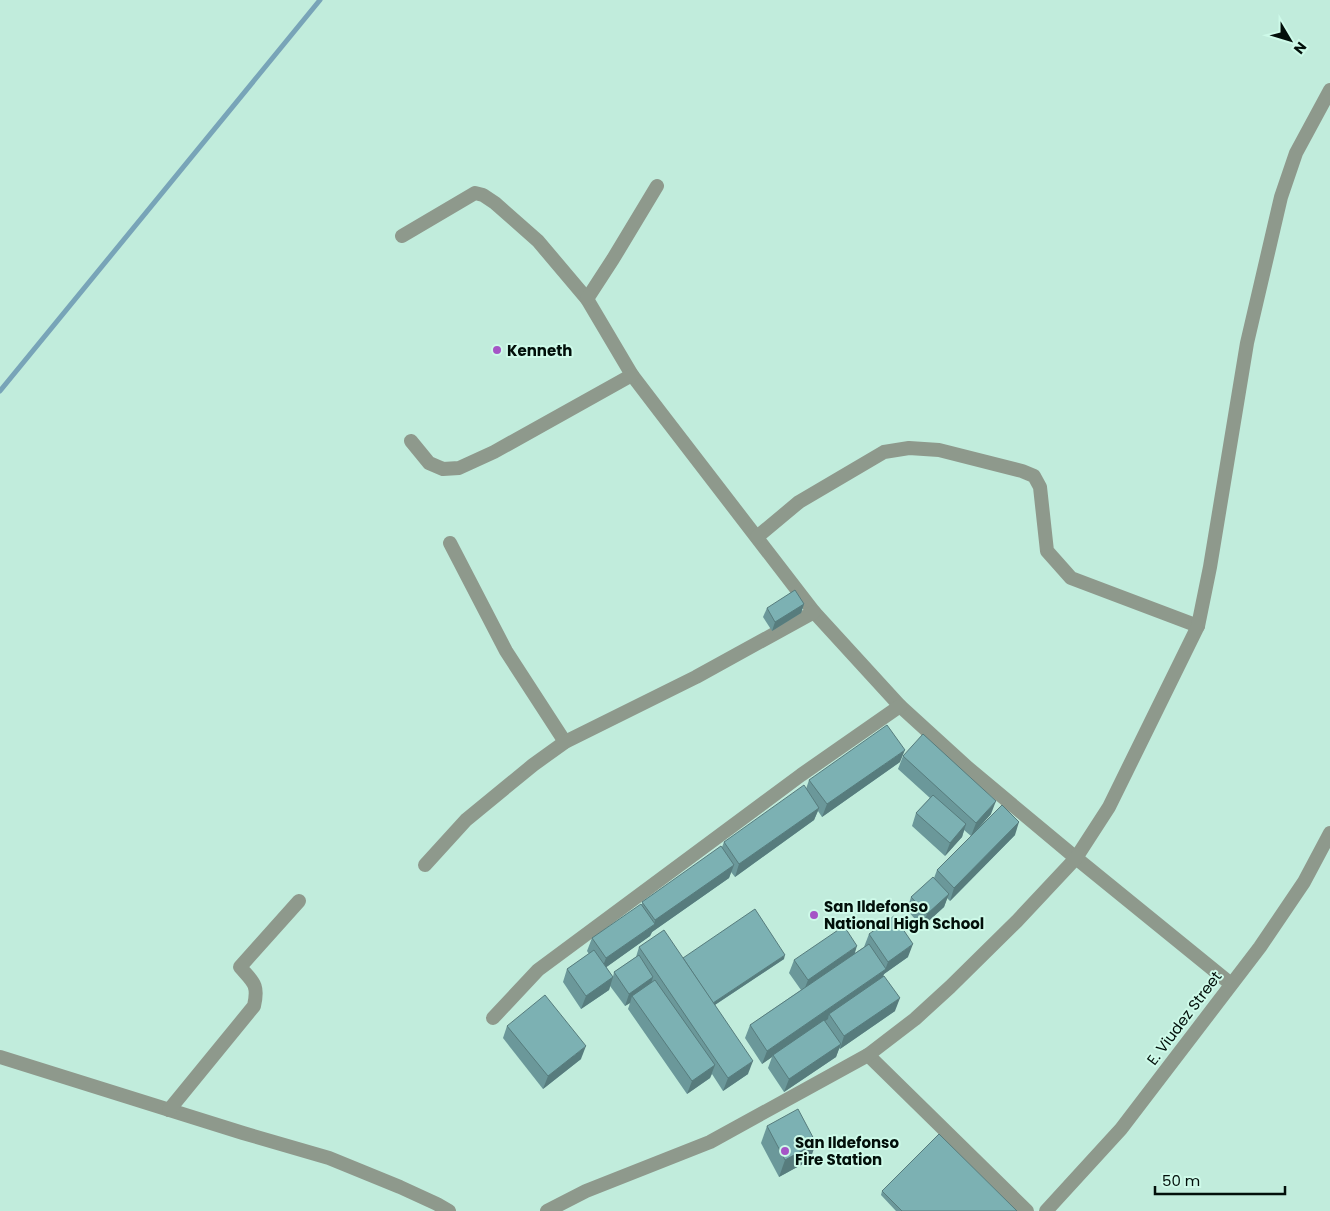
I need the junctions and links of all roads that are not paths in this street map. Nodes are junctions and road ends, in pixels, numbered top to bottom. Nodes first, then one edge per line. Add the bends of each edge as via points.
1 (1330, 90) edge
2 (657, 186) dead end
3 (402, 236) dead end
4 (587, 299) junction
5 (632, 375) junction
6 (411, 441) dead end
7 (757, 536) junction
8 (450, 543) dead end
9 (814, 612) junction
10 (1198, 626) junction
11 (900, 706) junction
12 (565, 742) junction
13 (1330, 833) edge
14 (1076, 858) junction
15 (425, 865) dead end
16 (299, 901) dead end
17 (1230, 984) junction
18 (493, 1018) dead end
19 (868, 1055) junction
20 (0, 1057) edge
21 (169, 1110) junction
22 (449, 1211) edge
23 (547, 1211) edge
24 (1027, 1211) edge
25 (1046, 1211) edge

1 - 10 street via 1296,153 1281,197 1247,343
2 - 4 street
3 - 4 street via 475,193 483,195 538,241
4 - 5 street
5 - 6 street via 459,468 443,469 429,463
5 - 7 street
7 - 9 street
7 - 10 street via 799,502 884,452 909,448 939,450 1034,476 1040,487 1047,551 1072,578
8 - 12 street via 506,651
9 - 11 street
9 - 12 street via 696,678
10 - 14 street via 1109,807
11 - 14 street
11 - 18 street via 801,775 538,970
12 - 15 street via 466,820
13 - 17 street, E. Viudez Street via 1304,882 1260,947
14 - 17 street
14 - 19 street via 943,994
16 - 21 street via 240,967 255,984 254,1006
17 - 25 street, E. Viudez Street via 1121,1129
19 - 23 street via 710,1142 586,1191
19 - 24 street
20 - 21 street
21 - 22 street via 329,1158 400,1186

